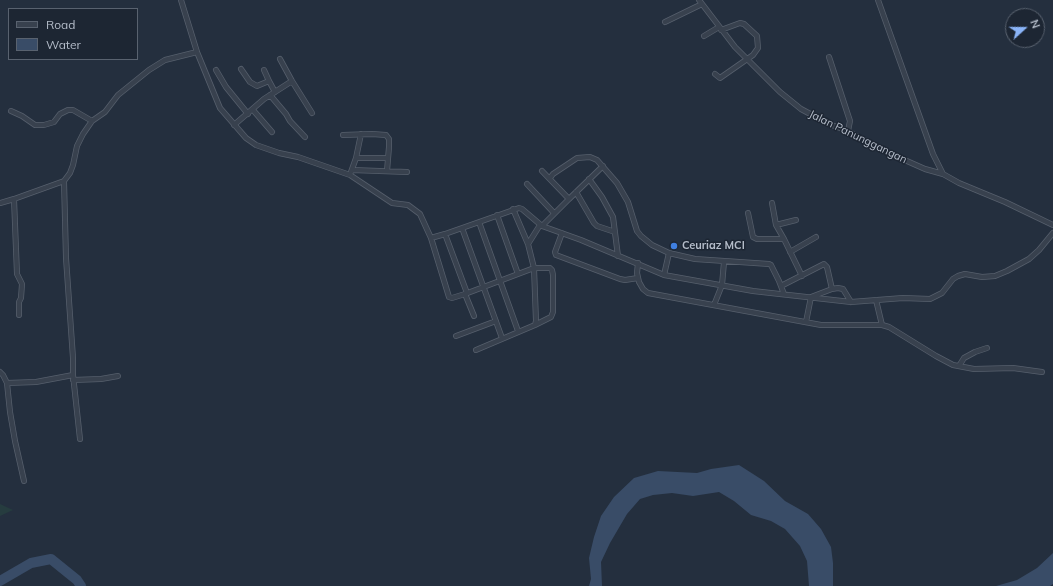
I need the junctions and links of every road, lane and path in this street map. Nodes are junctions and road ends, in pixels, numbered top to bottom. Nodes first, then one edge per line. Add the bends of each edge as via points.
1 (182, 0) edge
2 (878, 0) edge
3 (700, 2) edge
4 (665, 22) dead end
5 (720, 29) junction
6 (704, 36) dead end
7 (197, 52) junction
8 (829, 56) dead end
9 (280, 59) dead end
10 (746, 59) junction
11 (241, 69) dead end
12 (216, 70) dead end
13 (264, 70) dead end
14 (715, 74) dead end
15 (269, 81) junction
16 (292, 81) junction
17 (275, 92) junction
18 (270, 95) junction
19 (253, 110) junction
20 (11, 111) dead end
21 (312, 113) dead end
22 (248, 114) junction
23 (92, 121) junction
24 (234, 125) junction
25 (848, 131) junction
26 (272, 132) dead end
27 (360, 134) junction
28 (343, 135) dead end
29 (305, 137) dead end
30 (356, 158) junction
31 (388, 158) junction
32 (603, 166) junction
33 (352, 170) junction
34 (387, 171) junction
35 (542, 171) dead end
36 (407, 172) dead end
37 (943, 174) junction
38 (350, 176) junction
39 (550, 178) junction
40 (589, 179) junction
41 (64, 180) junction
42 (527, 184) dead end
43 (576, 192) junction
44 (14, 199) junction
45 (569, 199) junction
46 (0, 203) edge
47 (772, 204) dead end
48 (513, 209) junction
49 (748, 212) dead end
50 (554, 213) junction
51 (497, 215) junction
52 (796, 220) dead end
53 (479, 222) junction
54 (541, 225) junction
55 (776, 225) junction
56 (1053, 225) edge
57 (462, 228) junction
58 (615, 232) junction
59 (562, 233) junction
60 (1053, 233) edge
61 (445, 234) junction
62 (816, 237) dead end
63 (431, 238) junction
64 (784, 239) junction
65 (528, 244) junction
66 (790, 252) junction
67 (669, 253) junction
68 (618, 256) junction
69 (724, 262) junction
70 (638, 263) junction
71 (534, 268) junction
72 (518, 274) junction
73 (664, 275) junction
74 (802, 276) junction
75 (638, 278) junction
76 (501, 280) junction
77 (722, 285) junction
78 (781, 286) junction
79 (484, 287) junction
80 (832, 289) junction
81 (466, 293) junction
82 (784, 294) junction
83 (811, 297) junction
84 (876, 300) junction
85 (851, 302) junction
86 (714, 305) junction
87 (19, 315) dead end
88 (474, 316) dead end
89 (496, 321) junction
90 (806, 322) junction
91 (535, 325) junction
92 (882, 325) junction
93 (518, 331) junction
94 (456, 336) dead end
95 (502, 338) junction
96 (986, 348) dead end
97 (476, 350) dead end
98 (959, 366) junction
99 (0, 372) edge
100 (1042, 372) dead end
101 (118, 376) dead end
102 (73, 378) junction
103 (7, 383) junction
104 (80, 439) dead end
105 (24, 482) dead end

1 - 7 street
2 - 37 street via 933,154
3 - 4 street
3 - 5 street, Jalan Panunggangan
5 - 6 street
5 - 10 street, Jalan Panunggangan
5 - 10 street via 740,23 754,32 758,48
7 - 23 street via 165,60 128,86 105,112
7 - 24 street via 220,108
8 - 25 street via 850,121
9 - 16 street
10 - 14 street via 720,78
10 - 25 street, Jalan Panunggangan via 801,109 828,124
11 - 15 street via 250,82 257,86
12 - 22 street
13 - 15 street
15 - 17 street
16 - 17 street
16 - 21 street
17 - 18 street
18 - 19 street
18 - 29 street
19 - 22 street
19 - 26 street
20 - 23 street via 35,125 54,122 60,114 68,110
22 - 24 street
23 - 41 street via 77,146 70,173
24 - 38 street via 256,145
25 - 37 street, Jalan Panunggangan via 882,150
27 - 28 street
27 - 30 street
27 - 31 street via 386,135 389,139
30 - 31 street
30 - 33 street
31 - 34 street
32 - 39 street via 590,157 577,158
32 - 40 street
32 - 67 street via 628,202 637,231 652,245
33 - 34 street
33 - 38 street
34 - 36 street
35 - 39 street
37 - 56 street, Jalan Panunggangan
38 - 63 street via 386,201 415,209
39 - 45 street
40 - 43 street
40 - 58 street via 610,210
41 - 44 street
41 - 102 street
42 - 50 street
43 - 45 street
43 - 58 street via 594,223
44 - 46 street
44 - 87 street via 17,274 22,284
45 - 50 street
47 - 55 street
48 - 51 street
48 - 54 street via 522,208
48 - 65 street
49 - 64 street via 752,236
50 - 54 street
51 - 53 street
51 - 72 street
52 - 55 street
53 - 57 street
53 - 76 street
54 - 59 street
54 - 65 street
55 - 64 street
57 - 61 street
57 - 79 street
58 - 68 street
59 - 68 street
59 - 75 street via 556,255 620,280
60 - 84 street via 1029,259 995,276 958,276 942,293 930,299
61 - 63 street
61 - 81 street
62 - 66 street
63 - 81 street via 449,298
64 - 66 street
65 - 71 street
66 - 74 street
67 - 69 street
67 - 73 street
68 - 70 street
69 - 77 street
69 - 78 street via 769,264
70 - 73 street
70 - 75 street
71 - 72 street
71 - 91 street
71 - 91 street via 552,270 554,309 551,317
72 - 76 street
73 - 77 street
74 - 78 street
74 - 80 street via 824,264 827,266
75 - 86 street via 648,293
76 - 79 street
76 - 93 street
77 - 82 street
77 - 86 street
78 - 82 street
79 - 81 street
79 - 89 street
80 - 83 street
80 - 85 street via 843,289
81 - 88 street
82 - 83 street
83 - 85 street
83 - 90 street
84 - 85 street
84 - 92 street
86 - 90 street
89 - 94 street
89 - 95 street
90 - 92 street via 821,325
91 - 93 street
92 - 98 street
93 - 95 street
95 - 97 street
96 - 98 street via 964,358
98 - 100 street
99 - 103 street
101 - 102 street via 101,379
102 - 103 street
102 - 104 street
103 - 105 street

